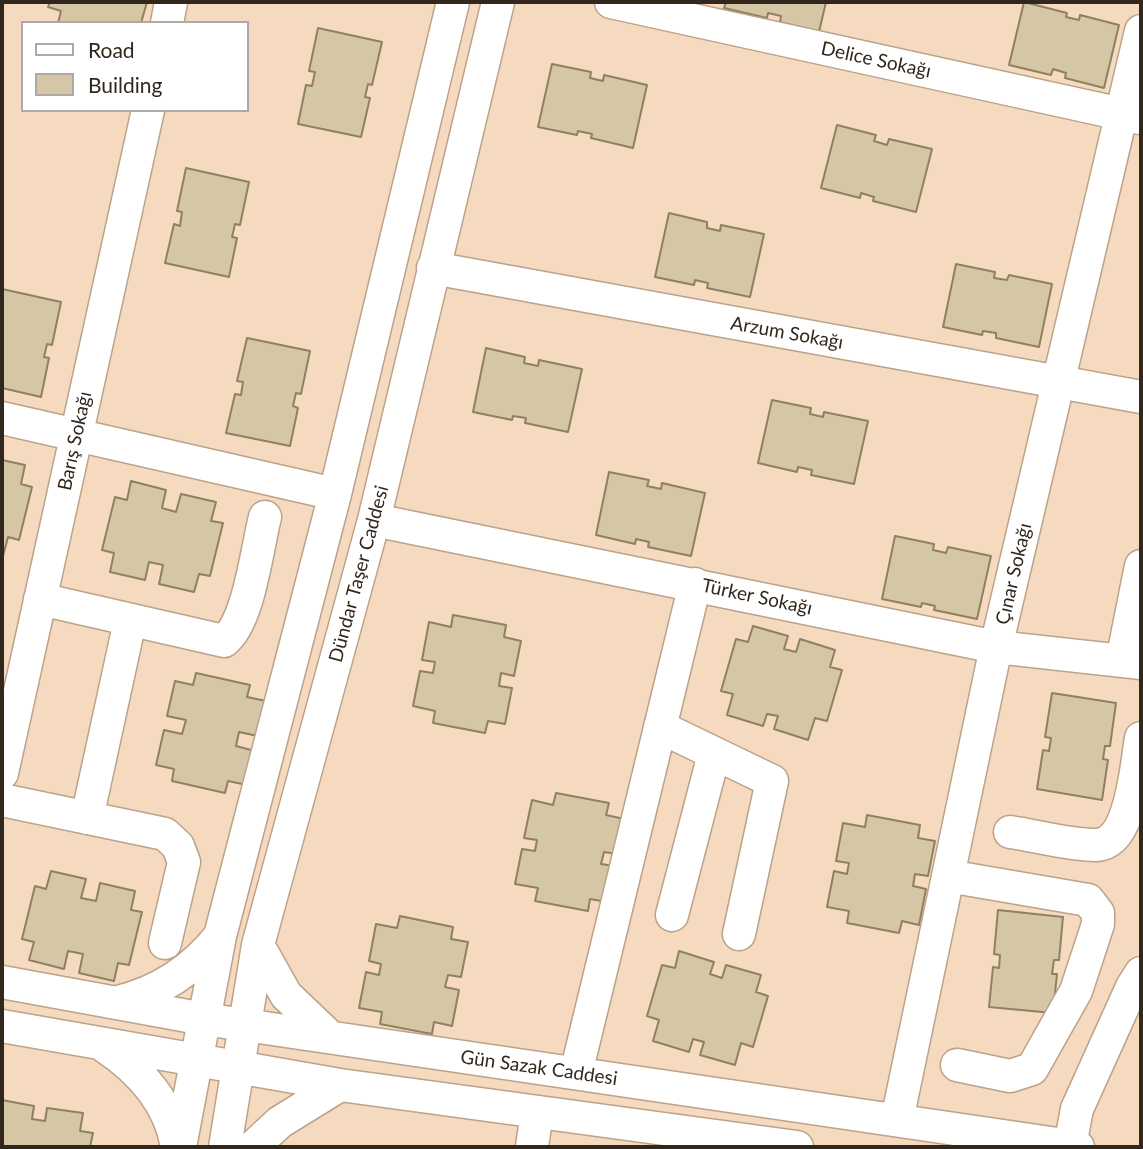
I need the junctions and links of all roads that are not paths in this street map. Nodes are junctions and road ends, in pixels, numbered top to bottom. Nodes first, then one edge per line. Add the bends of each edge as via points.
1 (172, 2) edge
2 (453, 2) edge
3 (498, 2) edge
4 (611, 2) edge
5 (167, 21) edge
6 (1141, 31) edge
7 (148, 112) edge
8 (1131, 116) edge
9 (433, 268) junction
10 (1059, 382) junction
11 (1141, 397) edge
12 (2, 418) edge
13 (76, 435) junction
14 (335, 494) junction
15 (265, 517) dead end
16 (374, 520) junction
17 (1141, 566) edge
18 (695, 584) junction
19 (40, 599) junction
20 (130, 621) junction
21 (996, 647) junction
22 (1131, 662) edge
23 (660, 727) junction
24 (1141, 738) edge
25 (714, 754) junction
26 (2, 773) edge
27 (2, 800) edge
28 (87, 818) junction
29 (1010, 832) dead end
30 (948, 877) junction
31 (672, 915) dead end
32 (739, 934) dead end
33 (220, 936) junction
34 (165, 943) dead end
35 (258, 944) junction
36 (1141, 973) edge
37 (2, 982) edge
38 (114, 1003) junction
39 (204, 1019) junction
40 (243, 1024) junction
41 (2, 1026) edge
42 (331, 1038) junction
43 (103, 1045) junction
44 (197, 1061) junction
45 (957, 1065) dead end
46 (236, 1068) junction
47 (576, 1073) junction
48 (340, 1085) junction
49 (537, 1112) junction
50 (897, 1121) junction
51 (653, 1138) edge
52 (178, 1147) edge
53 (225, 1147) edge
54 (253, 1147) edge
55 (532, 1147) edge
56 (797, 1147) edge
57 (1074, 1147) edge

1 - 5 street
2 - 14 street
3 - 9 street, Dündar Taşer Caddesi
4 - 8 street, Delice Sokağı
6 - 8 street, Çınar Sokağı
7 - 13 street, Barış Sokağı
8 - 10 street, Çınar Sokağı
9 - 10 street, Arzum Sokağı
9 - 16 street, Dündar Taşer Caddesi
10 - 11 street, Arzum Sokağı
10 - 21 street, Çınar Sokağı
12 - 13 street
13 - 14 street
13 - 19 street, Barış Sokağı
14 - 33 street
15 - 20 street via 241,616 224,642
16 - 18 street, Türker Sokağı
16 - 35 street, Dündar Taşer Caddesi
17 - 22 street
18 - 21 street, Türker Sokağı
18 - 23 street
19 - 20 street
19 - 26 street, Barış Sokağı
20 - 28 street
21 - 22 street, Türker Sokağı
21 - 30 street, Çınar Sokağı
23 - 25 street
23 - 47 street
24 - 29 street via 1125,822 1116,836 1097,845
25 - 31 street
25 - 32 street via 772,781
27 - 28 street
28 - 34 street via 165,835 178,846 184,862
30 - 45 street via 1088,900 1098,913 1076,991 1031,1069 1010,1076
30 - 50 street, Çınar Sokağı
33 - 38 street via 176,978 136,998
33 - 39 street
35 - 40 street, Dündar Taşer Caddesi
35 - 42 street via 286,995
36 - 57 street via 1077,1108
37 - 38 street, Gün Sazak Caddesi
38 - 39 street, Gün Sazak Caddesi
39 - 40 street, Gün Sazak Caddesi
39 - 44 street
40 - 42 street, Gün Sazak Caddesi
40 - 46 street, Dündar Taşer Caddesi
41 - 43 street
42 - 47 street, Gün Sazak Caddesi
43 - 44 street
43 - 52 street via 131,1066 154,1093
44 - 46 street
44 - 52 street
46 - 48 street
46 - 53 street, Dündar Taşer Caddesi
47 - 50 street, Gün Sazak Caddesi
48 - 49 street
48 - 54 street via 280,1122
49 - 51 street
49 - 55 street
50 - 57 street, Gün Sazak Caddesi
51 - 56 street

